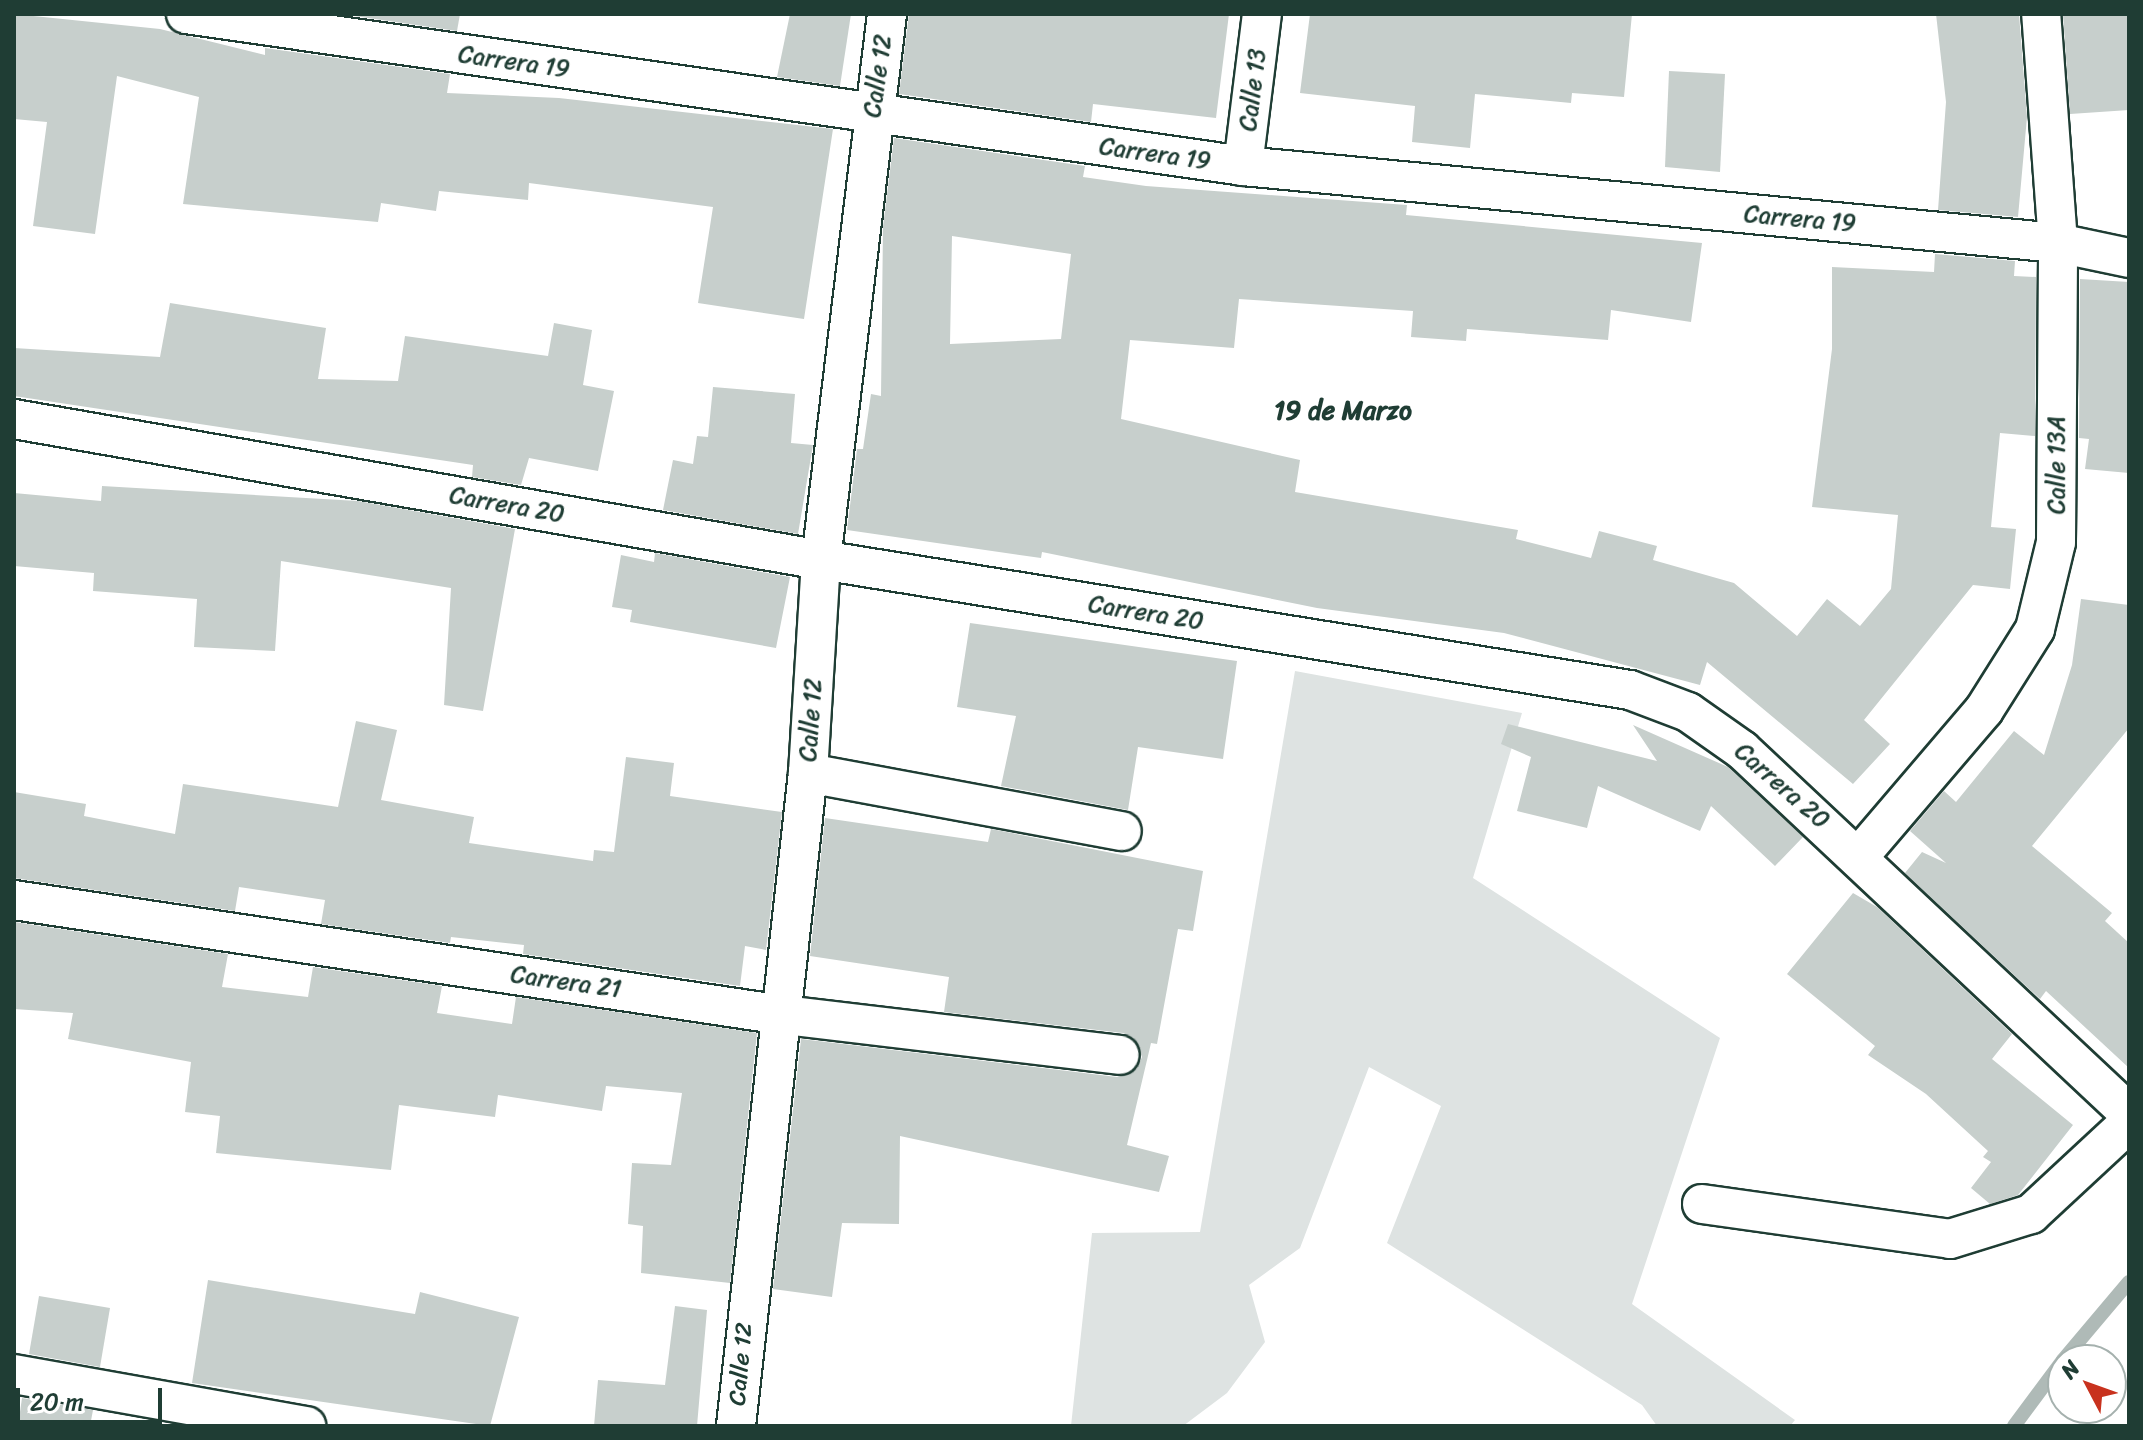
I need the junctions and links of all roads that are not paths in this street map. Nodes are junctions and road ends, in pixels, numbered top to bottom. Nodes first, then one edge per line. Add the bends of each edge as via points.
1 (186, 14) edge
2 (887, 14) edge
3 (1262, 14) edge
4 (2041, 14) edge
5 (872, 114) junction
6 (1243, 166) junction
7 (2058, 243) junction
8 (2129, 258) edge
9 (14, 419) edge
10 (821, 560) junction
11 (808, 773) junction
12 (1122, 831) dead end
13 (1861, 854) junction
14 (14, 900) edge
15 (776, 1014) junction
16 (1120, 1055) dead end
17 (2129, 1113) edge
18 (2129, 1123) edge
19 (1702, 1204) dead end
20 (14, 1374) edge
21 (306, 1426) edge
22 (736, 1426) edge

1 - 5 street, Carrera 19
2 - 5 street, Calle 12
3 - 6 street, Calle 13
4 - 7 street, Calle 13A
5 - 6 street, Carrera 19
5 - 10 street, Calle 12
6 - 7 street, Carrera 19
7 - 8 street, Carrera 19
7 - 13 street, Calle 13A via 2056,542 2035,629 1984,710
9 - 10 street, Carrera 20
10 - 11 street, Calle 12
10 - 13 street, Carrera 20 via 1630,690 1688,712 1742,750
11 - 12 street
11 - 15 street, Calle 12
13 - 17 street, Carrera 20
14 - 15 street, Carrera 21
15 - 16 street, Carrera 21
15 - 22 street, Calle 12
18 - 19 street via 2031,1214 1950,1239
20 - 21 street

